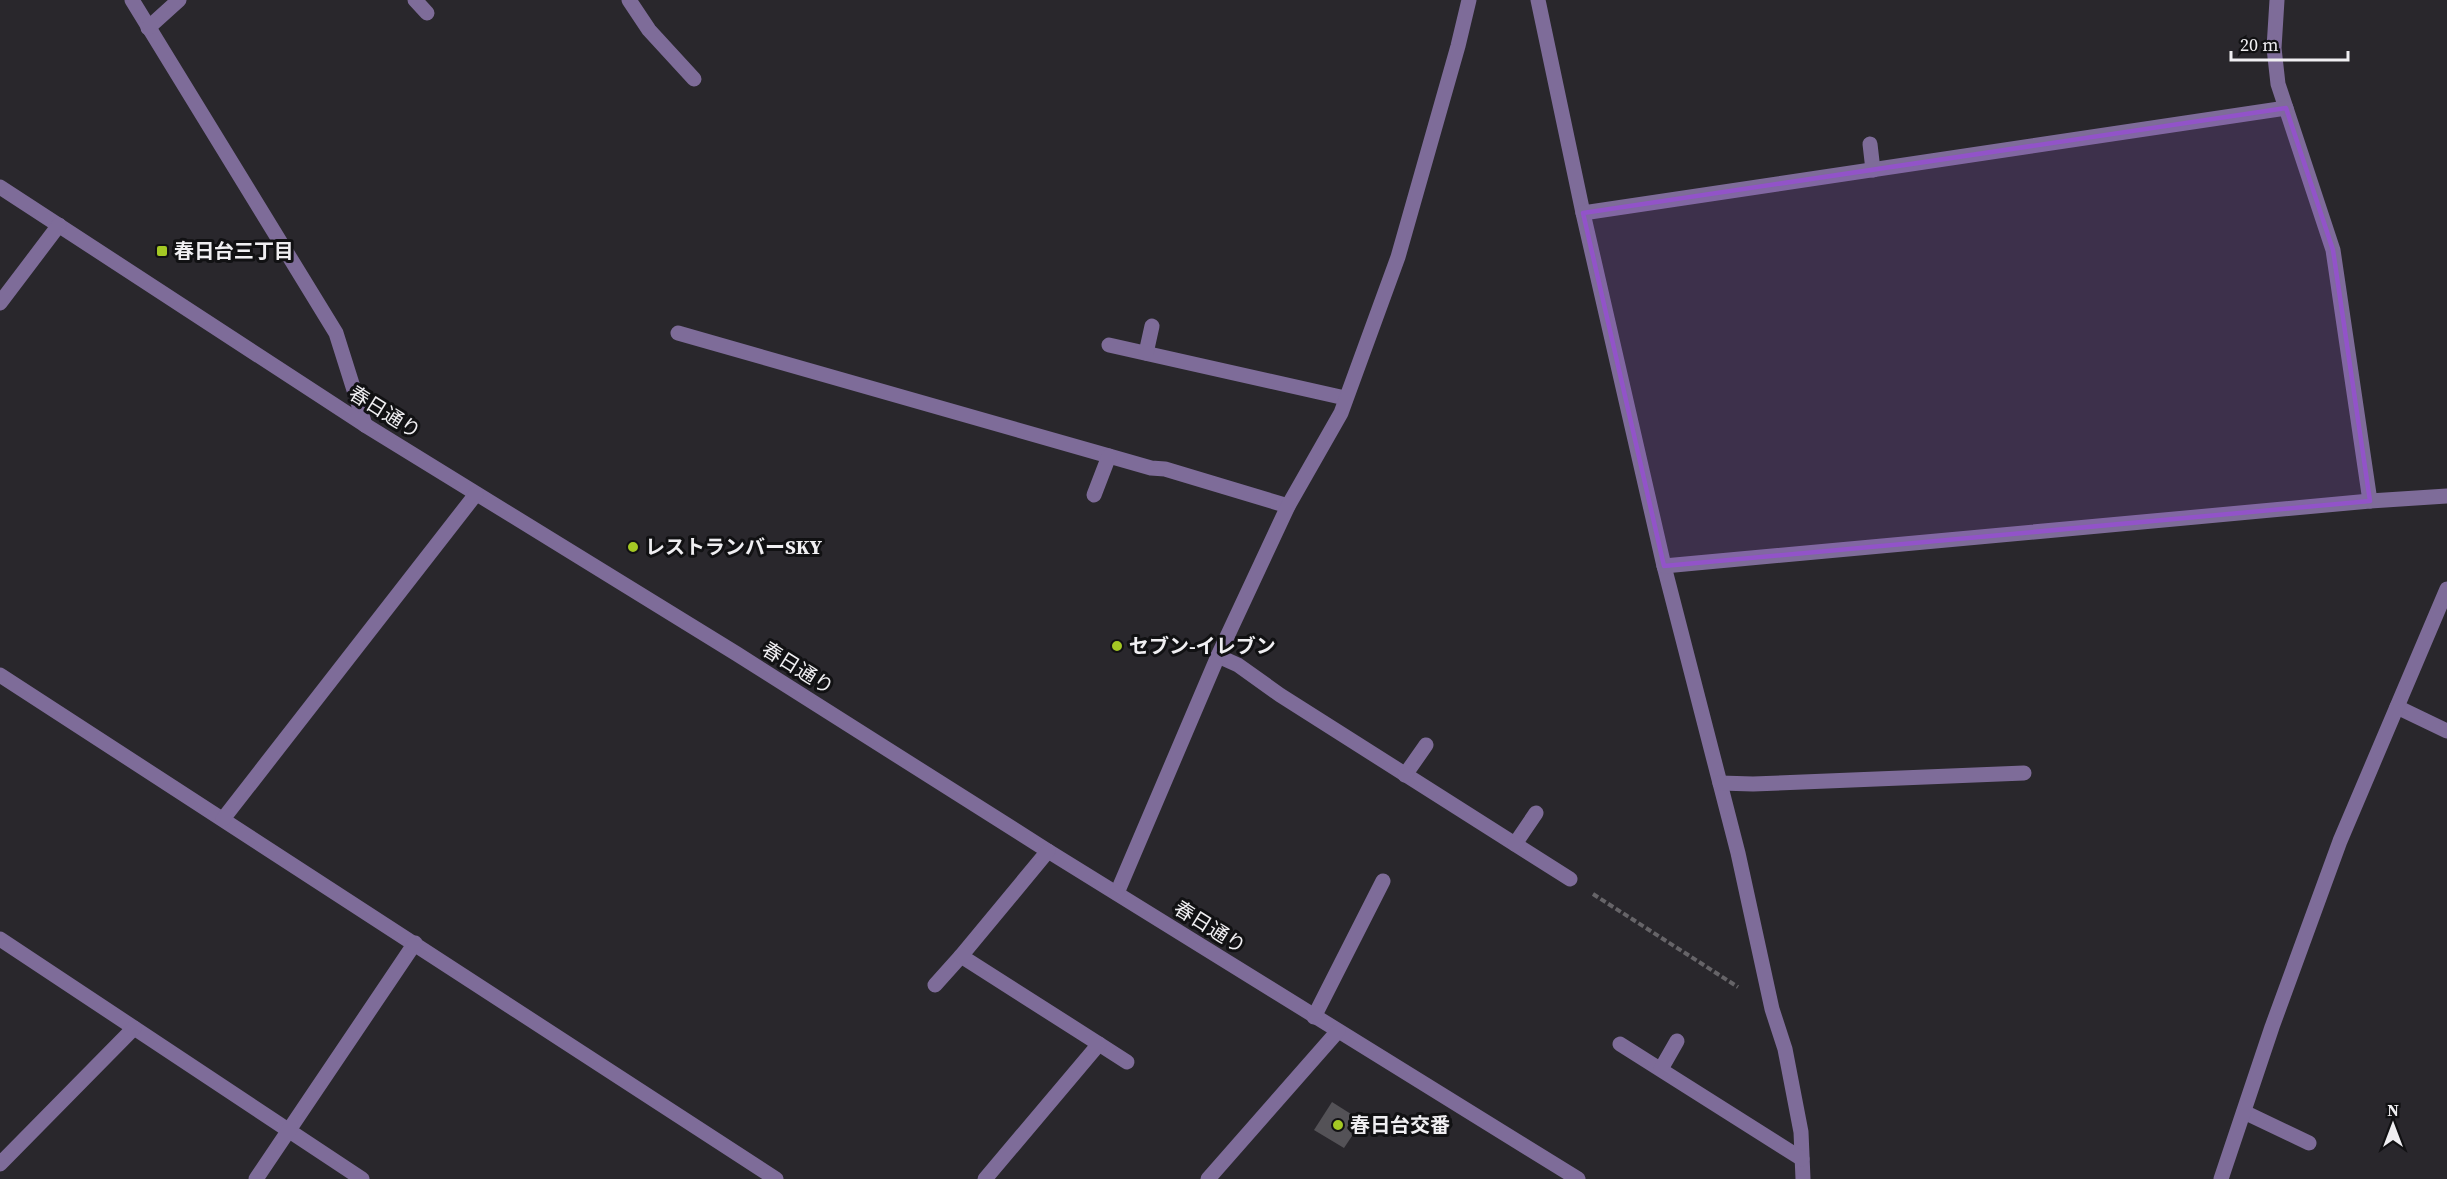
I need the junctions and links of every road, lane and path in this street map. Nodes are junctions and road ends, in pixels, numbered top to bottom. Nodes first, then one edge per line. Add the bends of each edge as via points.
1 (132, 0) edge
2 (179, 0) edge
3 (415, 0) edge
4 (1469, 0) edge
5 (1538, 0) edge
6 (2277, 0) edge
7 (635, 2) edge
8 (427, 13) dead end
9 (148, 28) junction
10 (694, 78) dead end
11 (2286, 108) junction
12 (1870, 144) dead end
13 (1873, 170) junction
14 (0, 187) edge
15 (1583, 213) junction
16 (59, 225) junction
17 (0, 303) edge
18 (1152, 326) dead end
19 (678, 333) dead end
20 (1109, 345) dead end
21 (1146, 353) junction
22 (1345, 399) junction
23 (365, 425) junction
24 (1109, 456) junction
25 (476, 494) junction
26 (1094, 495) dead end
27 (2447, 496) edge
28 (2370, 501) junction
29 (1288, 506) junction
30 (1664, 566) junction
31 (2447, 589) edge
32 (1218, 656) junction
33 (0, 675) edge
34 (2397, 707) junction
35 (2447, 731) edge
36 (1426, 745) dead end
37 (2024, 773) dead end
38 (1405, 775) junction
39 (1720, 783) junction
40 (1536, 813) dead end
41 (223, 819) junction
42 (1515, 844) junction
43 (1048, 851) junction
44 (1570, 879) joint
45 (1383, 881) dead end
46 (1117, 893) junction
47 (0, 939) edge
48 (415, 944) junction
49 (962, 956) junction
50 (934, 985) dead end
51 (1772, 1009) junction
52 (1314, 1017) junction
53 (134, 1028) junction
54 (1338, 1031) junction
55 (1677, 1041) dead end
56 (1099, 1044) junction
57 (1620, 1044) dead end
58 (1127, 1062) dead end
59 (1661, 1070) junction
60 (2244, 1112) junction
61 (290, 1130) junction
62 (2308, 1143) dead end
63 (1802, 1159) junction
64 (0, 1164) edge
65 (256, 1179) edge
66 (362, 1179) edge
67 (776, 1179) edge
68 (985, 1179) edge
69 (1208, 1179) edge
70 (1578, 1179) edge
71 (1803, 1179) edge
72 (2221, 1179) edge

1 - 9 street
2 - 9 street
3 - 8 street
4 - 22 street via 1398,257
5 - 15 street
6 - 11 street via 2274,48 2278,84
7 - 10 street via 649,30
9 - 23 street via 336,333
11 - 13 street
11 - 28 street via 2333,250
12 - 13 street
13 - 15 street
14 - 16 street, 春日通り
15 - 30 street
16 - 17 street
16 - 23 street, 春日通り
18 - 21 street
19 - 24 street
20 - 21 street
21 - 22 street
22 - 29 street via 1341,413
23 - 25 street, 春日通り
24 - 26 street
24 - 29 street
25 - 41 street
25 - 43 street, 春日通り
27 - 28 street
28 - 30 street
29 - 32 street
30 - 39 street
31 - 34 street
32 - 38 street via 1238,665
32 - 46 street
33 - 41 street
34 - 35 street
34 - 60 street via 2340,841
36 - 38 street
37 - 39 street via 1876,772 1753,784
38 - 42 street
39 - 51 street
40 - 42 street
41 - 48 street
42 - 44 street
43 - 46 street, 春日通り
43 - 49 street
44 - 51 path
45 - 52 street
46 - 52 street, 春日通り
47 - 53 street
48 - 61 street
48 - 67 street
49 - 50 street
49 - 56 street
51 - 63 street via 1785,1049 1801,1132
52 - 54 street, 春日通り
53 - 61 street
53 - 64 street
54 - 69 street
54 - 70 street, 春日通り
55 - 59 street
56 - 58 street
56 - 68 street
57 - 59 street
59 - 63 street
60 - 62 street
60 - 72 street
61 - 65 street
61 - 66 street
63 - 71 street

